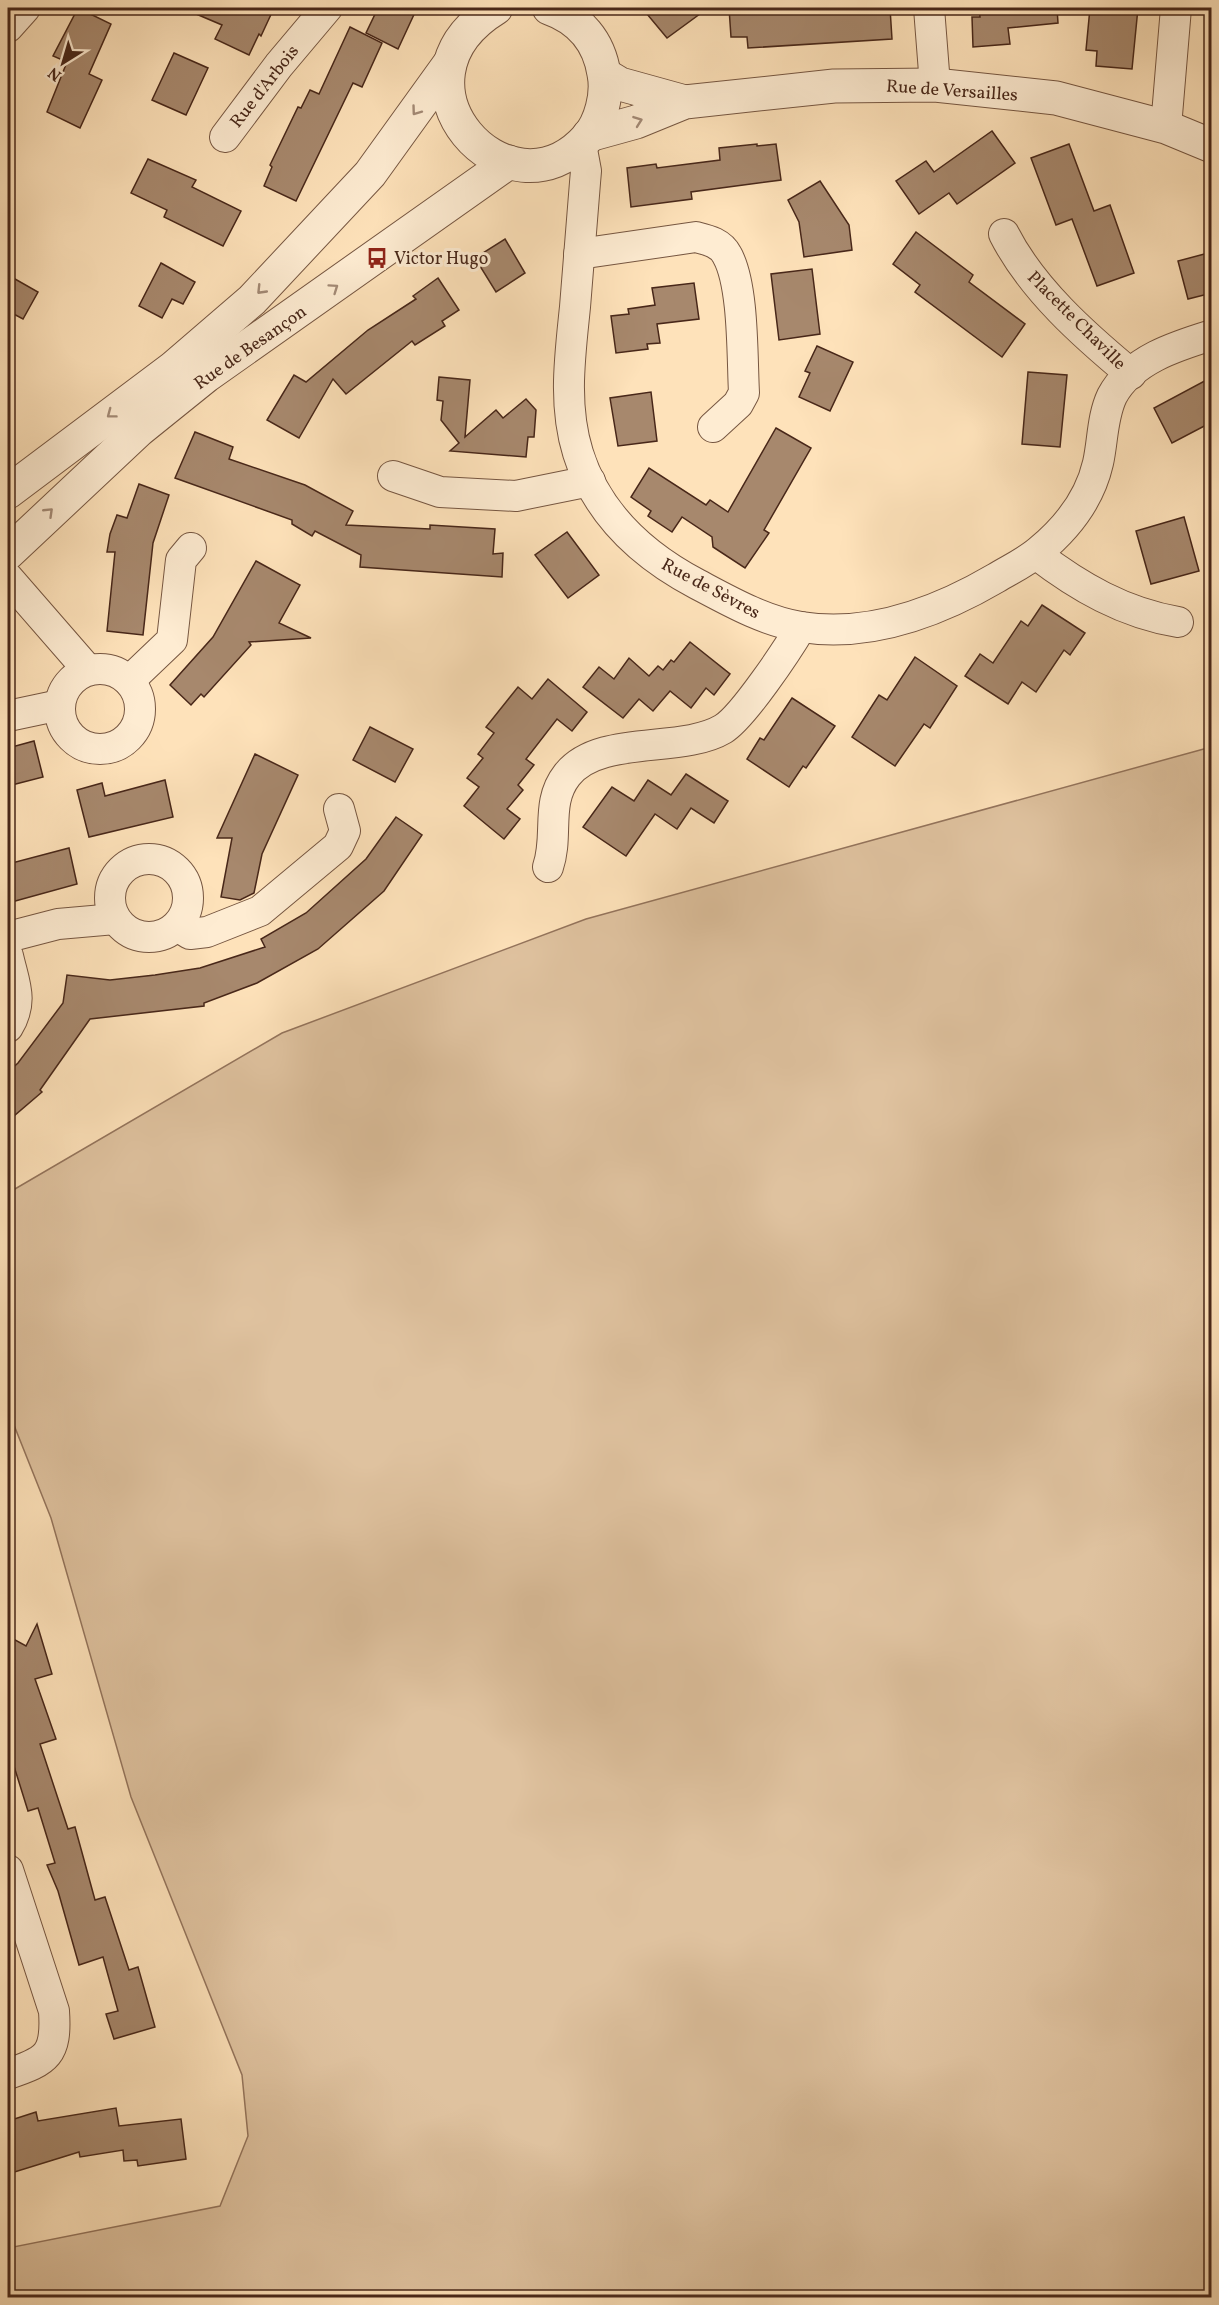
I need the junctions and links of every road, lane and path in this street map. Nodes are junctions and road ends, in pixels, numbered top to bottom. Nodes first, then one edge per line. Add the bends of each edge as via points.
1 (25, 8) edge
2 (327, 8) edge
3 (494, 8) edge
4 (549, 8) edge
5 (929, 8) edge
6 (1176, 8) edge
7 (575, 15) edge
8 (8, 27) edge
9 (450, 63) junction
10 (605, 75) junction
11 (935, 85) junction
12 (685, 102) junction
13 (1166, 127) junction
14 (225, 137) dead end
15 (585, 140) junction
16 (1212, 146) edge
17 (509, 162) junction
18 (1004, 234) dead end
19 (579, 254) junction
20 (1212, 335) edge
21 (1131, 374) junction
22 (713, 426) dead end
23 (393, 476) dead end
24 (590, 481) junction
25 (8, 492) edge
26 (191, 548) dead end
27 (8, 553) edge
28 (1036, 554) junction
29 (8, 578) edge
30 (1178, 622) dead end
31 (801, 627) junction
32 (88, 670) junction
33 (129, 681) junction
34 (60, 705) junction
35 (8, 716) edge
36 (339, 809) dead end
37 (548, 867) dead end
38 (115, 919) junction
39 (177, 926) junction
40 (8, 937) edge
41 (8, 956) edge
42 (8, 1027) edge
43 (8, 1870) edge
44 (8, 2074) edge

1 - 8 street
2 - 14 street, Rue d'Arbois
3 - 9 street, Rue de Besançon via 467,33
4 - 7 street
5 - 11 street
6 - 13 street
7 - 10 street via 599,52
9 - 17 street via 448,98 456,120 479,148
9 -> 25 street, Rue de Besançon via 370,174 252,300 173,368
10 - 12 street, Rue de Versailles via 620,84
10 - 15 street via 601,111
11 - 12 street, Rue de Versailles via 834,86
11 - 13 street, Rue de Versailles via 1056,98
15 -> 12 street, Rue de Versailles
13 - 16 street, Rue de Versailles
15 - 17 street, Rue de Versailles via 559,159 546,163
15 - 19 street, Rue de Sèvres
27 -> 17 street, Rue de Besançon via 139,430 206,376
18 - 21 street, Placette Chaville via 1016,258 1065,314
19 - 22 street via 696,237 710,241 727,255 737,288 744,393 738,404
19 - 24 street, Rue de Sèvres via 569,406 577,448
20 - 21 street, Rue de Sèvres via 1172,348
21 - 28 street, Rue de Sèvres via 1112,397 1090,487 1072,518
23 - 24 street via 441,492 516,496
24 - 31 street, Rue de Sèvres via 628,538 645,552 728,600 773,620
26 - 33 street via 181,560 172,640
28 - 30 street via 1103,599 1152,618
28 - 31 street, Rue de Sèvres via 985,584 912,617 859,628
29 - 32 street
31 - 37 street via 725,728 704,737 602,754 585,760 568,773 552,806 553,853
32 - 33 street via 110,670
32 - 34 street via 66,687
33 - 34 street via 141,706 140,719 125,741 113,748 87,747 75,741 60,718
34 - 35 street
36 - 39 street via 345,831 338,846 260,911 207,933 190,934
38 - 39 street via 122,928 144,938 167,933
38 - 39 street via 109,896 111,885 125,867 147,859 170,865 185,883 187,906
38 - 40 street via 58,924
41 - 42 street via 18,998
43 - 44 street via 54,2011 56,2034 45,2058

